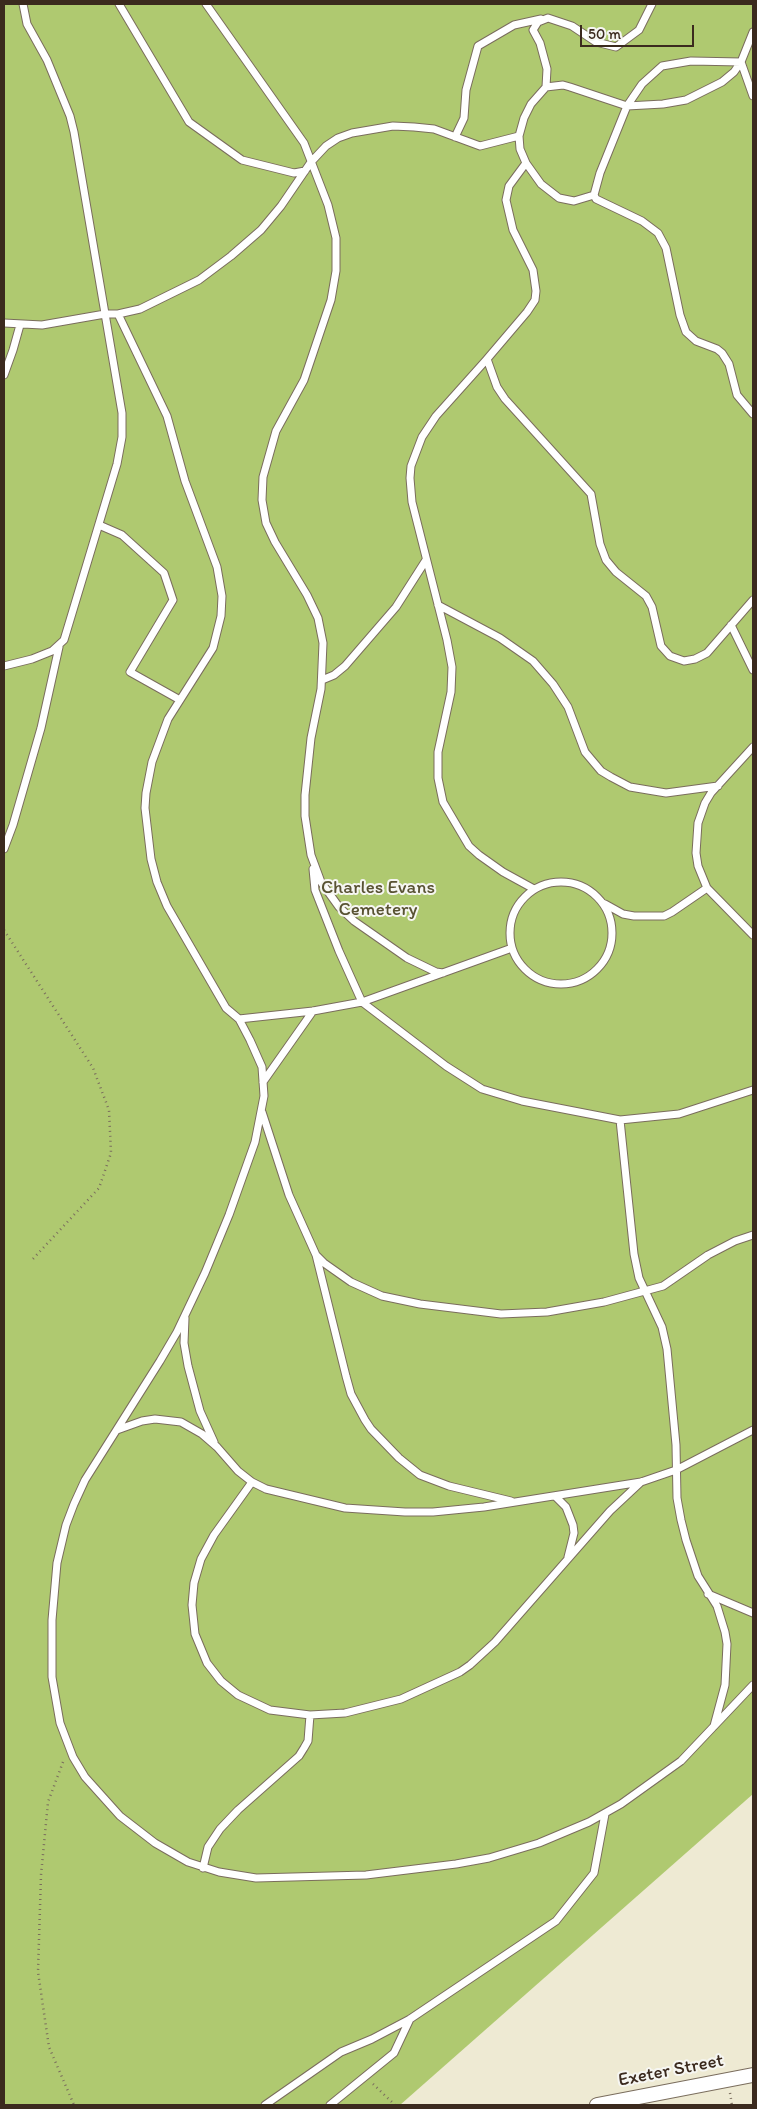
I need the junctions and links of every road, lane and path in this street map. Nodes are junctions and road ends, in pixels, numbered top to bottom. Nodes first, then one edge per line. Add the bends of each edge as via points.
1 (23, 4) edge
2 (119, 4) edge
3 (206, 4) edge
4 (652, 4) edge
5 (548, 18) junction
6 (753, 32) edge
7 (741, 62) junction
8 (751, 80) edge
9 (546, 87) junction
10 (753, 96) edge
11 (627, 106) junction
12 (519, 136) junction
13 (455, 137) junction
14 (311, 162) junction
15 (526, 163) junction
16 (305, 171) junction
17 (594, 195) junction
18 (105, 314) junction
19 (118, 314) junction
20 (4, 323) edge
21 (20, 325) junction
22 (487, 359) junction
23 (4, 375) edge
24 (753, 414) edge
25 (99, 525) junction
26 (426, 560) junction
27 (753, 600) edge
28 (438, 605) junction
29 (731, 625) junction
30 (59, 647) junction
31 (4, 666) edge
32 (753, 670) edge
33 (322, 680) junction
34 (180, 700) junction
35 (753, 747) edge
36 (718, 786) junction
37 (4, 849) edge
38 (311, 854) junction
39 (707, 888) junction
40 (534, 889) junction
41 (605, 904) junction
42 (4, 930) edge
43 (753, 936) edge
44 (512, 948) junction
45 (443, 973) junction
46 (362, 1002) junction
47 (313, 1011) junction
48 (239, 1019) junction
49 (263, 1082) junction
50 (753, 1090) edge
51 (262, 1112) junction
52 (620, 1120) junction
53 (753, 1235) edge
54 (316, 1255) junction
55 (31, 1261) dead end
56 (645, 1292) junction
57 (186, 1313) junction
58 (117, 1430) junction
59 (753, 1430) edge
60 (217, 1447) junction
61 (676, 1470) junction
62 (252, 1482) junction
63 (641, 1482) junction
64 (555, 1496) junction
65 (517, 1502) junction
66 (567, 1560) junction
67 (708, 1594) junction
68 (753, 1613) edge
69 (753, 1685) edge
70 (310, 1715) junction
71 (713, 1730) junction
72 (69, 1747) junction
73 (605, 1814) junction
74 (203, 1868) junction
75 (410, 2019) junction
76 (753, 2074) edge
77 (364, 2077) junction
78 (74, 2105) edge
79 (265, 2105) edge
80 (330, 2105) edge
81 (396, 2105) edge
82 (597, 2105) edge

1 - 18 lane via 27,24 47,60 70,116
2 - 16 lane via 189,122 242,160 294,172
3 - 14 lane via 296,131
4 - 5 lane via 639,30 616,47 596,42 572,26
5 - 9 lane via 538,22 533,30 547,68
5 - 13 lane via 514,25 478,46 466,90 464,118
6 - 7 lane
7 - 8 lane
7 - 11 lane via 722,82 686,100
7 - 11 lane via 691,60 662,66 642,84
8 - 10 lane
9 - 11 lane via 563,85
9 - 12 lane via 531,104
11 - 17 lane
12 - 13 lane via 480,146
12 - 15 lane
13 - 14 lane via 434,129 414,127 362,130 338,138
14 - 16 lane
14 - 33 lane via 328,205 336,238 335,282 327,316 304,380 270,447 262,500 269,532 318,618 323,648
15 - 17 lane via 541,184 559,198 574,201
15 - 22 lane via 510,186 506,200 512,230 533,270 535,300
16 - 19 lane via 266,224 215,269 169,296 140,309
17 - 24 lane via 658,233 666,248 686,332 696,341 722,353 729,364 737,395
18 - 19 lane
18 - 21 lane via 42,325
18 - 25 lane via 122,412 122,438
19 - 34 lane via 167,416 185,481 219,578 221,616 213,648
20 - 21 lane
21 - 23 lane
22 - 26 lane via 436,416 416,449 410,478 411,494
22 - 29 lane via 505,399 591,494 606,560 646,596 652,607 661,646 666,652 684,661 695,659 707,653
25 - 30 lane via 64,640
25 - 34 lane via 122,535 164,573 173,600 130,672
26 - 28 lane
26 - 33 lane via 396,607 345,666
27 - 29 lane
28 - 36 lane via 500,638 533,662 568,706 585,752 601,771 630,787 666,793
28 - 40 lane via 450,653 452,679 438,752 438,778 443,802 469,846 478,855
29 - 32 lane
30 - 31 lane via 32,659
30 - 37 lane via 40,728
33 - 38 lane via 305,795
34 - 48 lane via 162,733 152,762 146,793 148,847 167,906 226,1008
35 - 36 lane
36 - 39 lane via 705,803 697,832 697,859
38 - 45 lane via 321,882 354,921 407,958
38 - 46 lane via 315,890
39 - 41 lane via 664,916 623,914
39 - 43 lane
40 - 41 lane via 550,882 568,881 592,891
40 - 44 lane via 520,901 512,917 509,930
41 - 44 lane via 612,920 611,948 597,970 582,980 564,984 546,982 520,964
42 - 55 path via 93,1068 109,1110 111,1153 99,1188
44 - 45 lane
45 - 46 lane
46 - 47 lane
46 - 52 lane via 482,1090
47 - 48 lane
47 - 49 lane
48 - 49 lane via 262,1067
49 - 51 lane
50 - 52 lane via 679,1114
51 - 54 lane via 289,1195
51 - 57 lane via 229,1215
52 - 56 lane via 634,1254
53 - 56 lane via 715,1251 670,1282
54 - 56 lane via 340,1275 382,1296 501,1314 547,1312
54 - 65 lane via 351,1394 371,1429 420,1474 449,1486
56 - 61 lane via 662,1327 667,1349
57 - 58 lane
57 - 60 lane via 184,1343 188,1366 200,1411
58 - 60 lane via 142,1421 173,1420 195,1429
58 - 72 lane via 85,1480 74,1504 57,1563 52,1677 60,1723
59 - 61 lane
60 - 62 lane
61 - 63 lane
61 - 67 lane via 677,1498 686,1540
62 - 65 lane via 302,1499 365,1511 433,1512
62 - 70 lane via 201,1559 192,1605 195,1634 207,1663 238,1695 270,1710
63 - 64 lane
63 - 66 lane via 610,1511
64 - 65 lane
64 - 66 lane via 566,1507 573,1525 573,1542
66 - 70 lane via 486,1652 460,1672 384,1704 344,1713
67 - 68 lane
67 - 71 lane via 721,1616 727,1644 725,1685
69 - 71 lane
70 - 74 lane via 308,1741 299,1756 220,1829 208,1847
71 - 73 lane via 667,1773
72 - 74 lane via 85,1777 120,1816 155,1843
72 - 78 path via 48,1802 41,1875 38,1972 49,2047
73 - 74 lane via 558,1836 511,1852 419,1869 366,1876 273,1879
73 - 75 lane via 594,1873 556,1921
75 - 77 lane via 394,2053
75 - 79 lane via 341,2052
76 - 82 street, Exeter Street
77 - 80 lane
77 - 81 path

